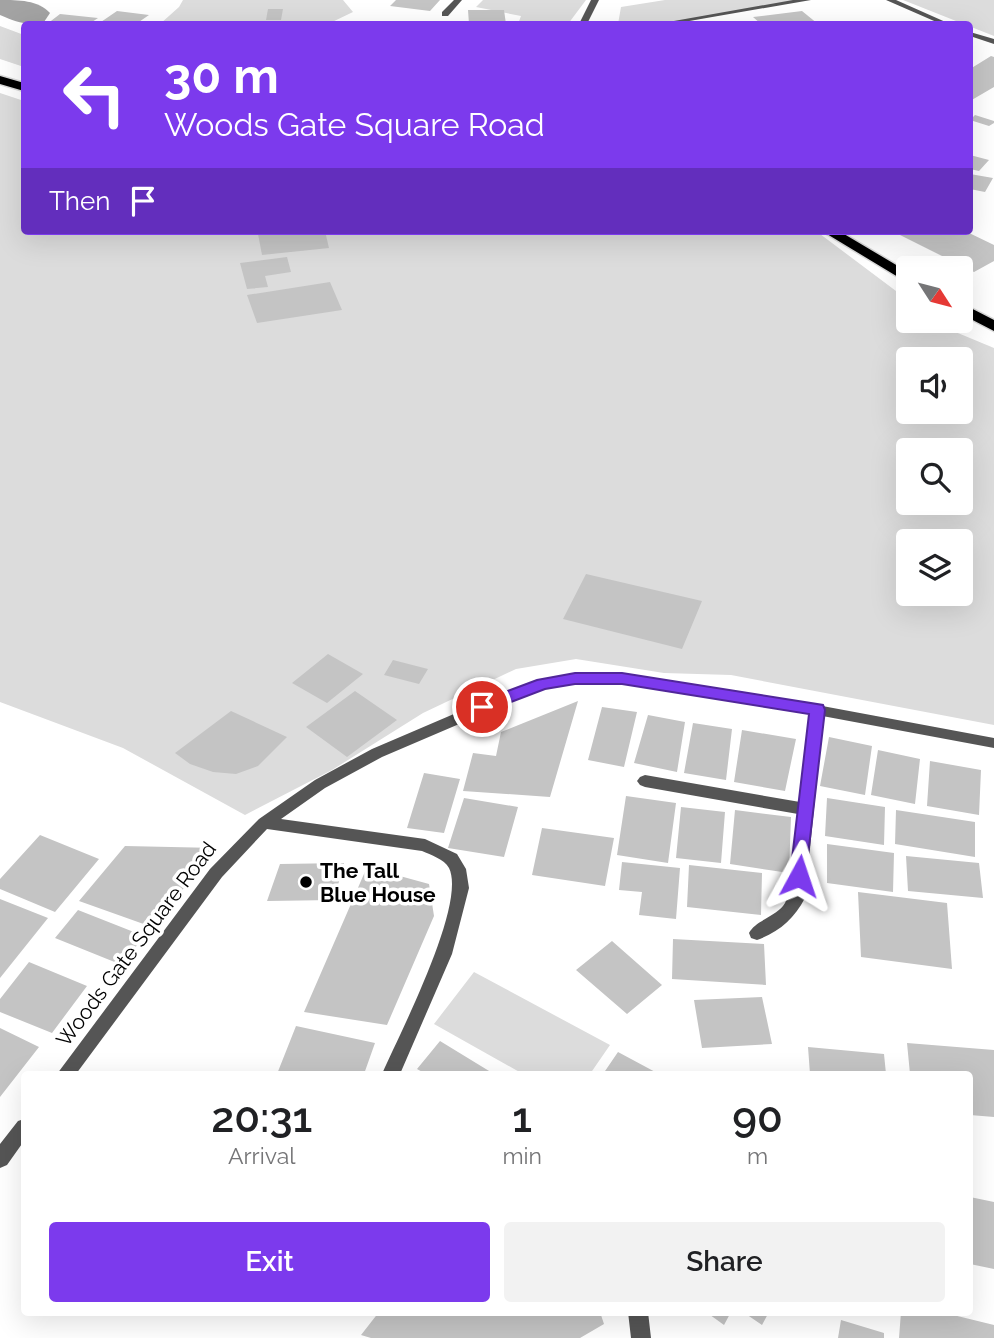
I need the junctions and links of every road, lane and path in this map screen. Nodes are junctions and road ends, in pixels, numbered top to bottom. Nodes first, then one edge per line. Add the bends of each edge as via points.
1 (458, 0) edge
2 (595, 0) edge
3 (807, 0) edge
4 (890, 0) edge
5 (445, 14) dead end
6 (584, 21) edge
7 (679, 21) edge
8 (939, 21) edge
9 (973, 35) edge
10 (994, 42) edge
11 (0, 80) edge
12 (21, 86) edge
13 (836, 235) edge
14 (896, 271) edge
15 (973, 315) edge
16 (994, 326) edge
17 (817, 710) junction
18 (994, 743) edge
19 (645, 781) dead end
20 (805, 809) junction
21 (264, 823) junction
22 (757, 933) dead end
23 (68, 1071) edge
24 (392, 1071) edge
25 (21, 1131) edge
26 (0, 1159) edge
27 (638, 1316) edge
28 (641, 1338) edge

1 - 5 street
2 - 6 street
3 - 7 street
4 - 8 street
9 - 10 street
11 - 12 highway
13 - 14 highway
15 - 16 highway
17 - 18 street, Woods Gate Square Road
17 - 20 street
17 - 21 street, Woods Gate Square Road via 622,678 575,678 542,684 376,753
19 - 20 street
20 - 22 street via 797,898 790,912
21 - 23 street, Woods Gate Square Road via 216,873
21 - 24 street via 425,845 451,858 458,869 461,888 444,954
25 - 26 street
27 - 28 street

